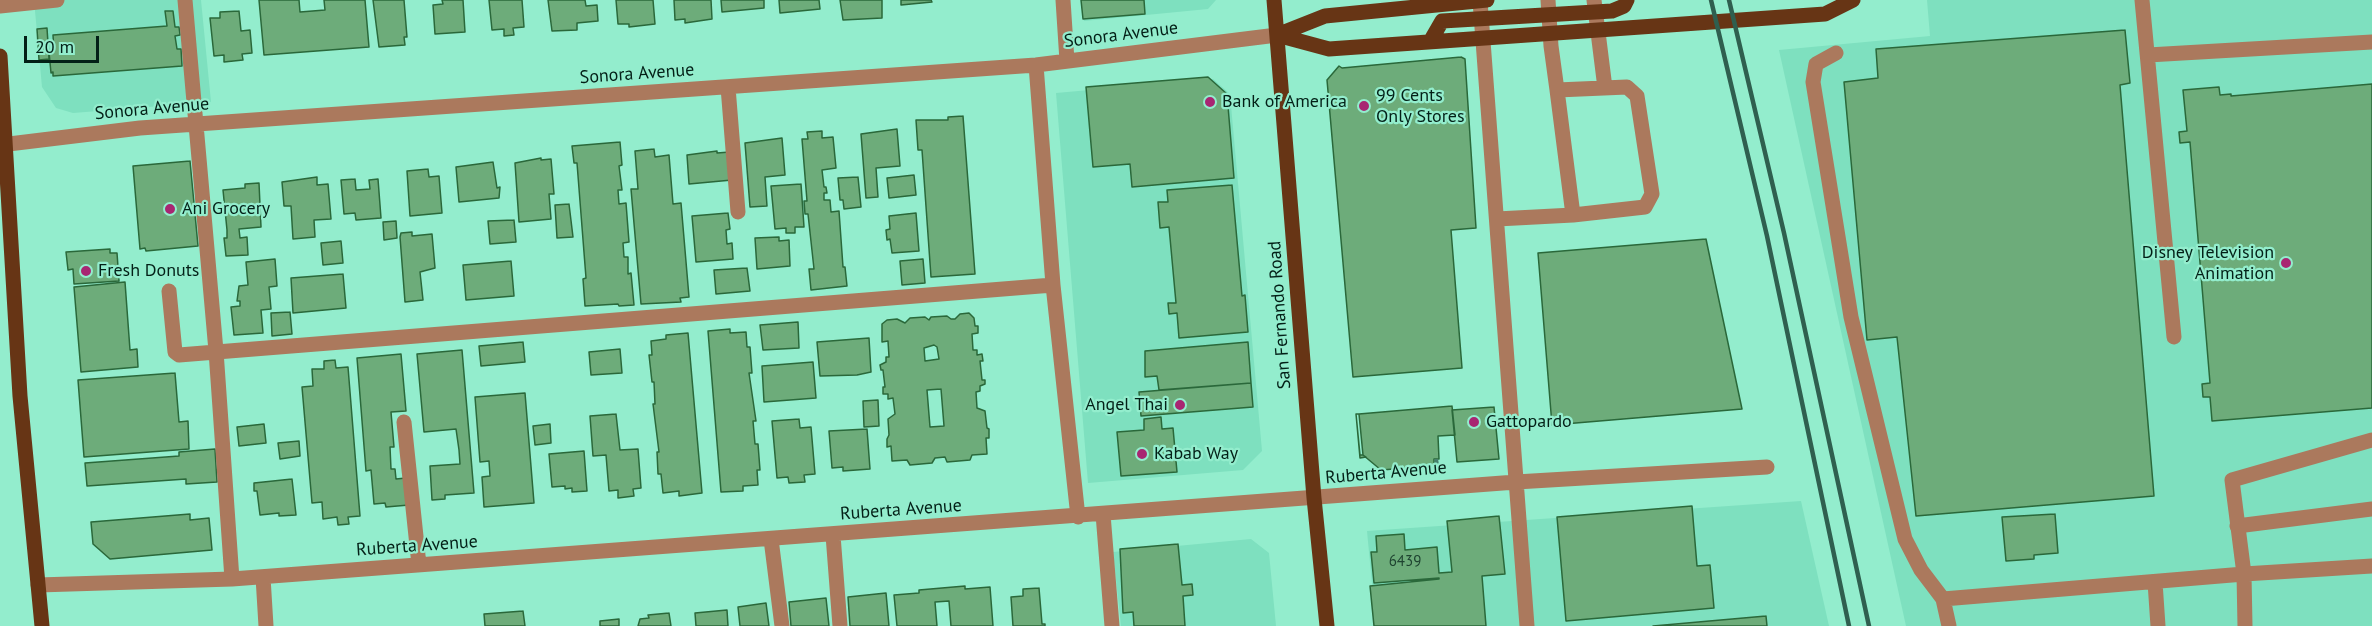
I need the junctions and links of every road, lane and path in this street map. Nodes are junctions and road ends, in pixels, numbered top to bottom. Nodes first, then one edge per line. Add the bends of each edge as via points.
1 (57, 0) edge
2 (185, 0) edge
3 (1063, 0) edge
4 (1274, 0) edge
5 (1487, 0) edge
6 (1627, 0) edge
7 (1853, 0) edge
8 (2142, 0) edge
9 (1480, 1) edge
10 (0, 6) edge
11 (1595, 6) edge
12 (1548, 8) edge
13 (1482, 19) junction
14 (1598, 31) junction
15 (1551, 34) junction
16 (1277, 35) junction
17 (1483, 38) junction
18 (1431, 40) junction
19 (2372, 42) edge
20 (1836, 53) dead end
21 (2148, 55) junction
22 (0, 56) edge
23 (1067, 61) junction
24 (1036, 65) junction
25 (728, 87) junction
26 (1605, 88) junction
27 (1557, 90) junction
28 (195, 125) junction
29 (3, 145) edge
30 (738, 212) dead end
31 (1573, 215) junction
32 (1497, 219) junction
33 (1053, 285) junction
34 (169, 291) dead end
35 (2174, 338) dead end
36 (216, 351) junction
37 (404, 422) dead end
38 (2372, 440) edge
39 (1436, 459) dead end
40 (1437, 465) dead end
41 (1767, 467) dead end
42 (1516, 482) junction
43 (1314, 498) junction
44 (2372, 509) edge
45 (1103, 514) junction
46 (1078, 517) junction
47 (2237, 526) junction
48 (833, 535) junction
49 (771, 539) junction
50 (420, 565) junction
51 (2372, 566) edge
52 (2244, 574) junction
53 (263, 577) junction
54 (232, 579) junction
55 (2155, 582) junction
56 (38, 585) junction
57 (1943, 599) junction
58 (42, 626) edge
59 (266, 626) edge
60 (782, 626) edge
61 (840, 626) edge
62 (1112, 626) edge
63 (1327, 626) edge
64 (1527, 626) edge
65 (1949, 626) edge
66 (2158, 626) edge
67 (2246, 626) edge

1 - 10 street
2 - 28 street
3 - 23 street
4 - 16 main road, San Fernando Road
5 - 9 main road, Sonora Avenue
6 - 11 main road via 1624,6 1612,11
7 - 14 main road, Sonora Avenue via 1825,15
8 - 21 street
9 - 13 street
9 - 16 main road, Sonora Avenue via 1325,16
11 - 12 main road
11 - 14 street
12 - 13 main road
12 - 15 street
13 - 17 street
13 - 18 main road via 1442,21
14 - 15 main road, Sonora Avenue
14 - 26 street
15 - 17 main road, Sonora Avenue
15 - 27 street
16 - 18 main road, Sonora Avenue via 1329,49
16 - 23 street, Sonora Avenue
16 - 43 main road, San Fernando Road
17 - 18 main road, Sonora Avenue
17 - 32 street
19 - 21 street
20 - 57 street via 1816,64 1813,82 1851,317 1905,539 1921,570
21 - 35 street
22 - 29 main road
23 - 24 street, Sonora Avenue
24 - 25 street, Sonora Avenue
24 - 33 street
25 - 28 street, Sonora Avenue
25 - 30 street
26 - 27 street
26 - 31 street via 1627,87 1636,96 1652,194 1645,207
27 - 31 street
28 - 29 street, Sonora Avenue
28 - 36 street
29 - 56 main road
31 - 32 street
32 - 42 street
33 - 36 street
33 - 46 street
34 - 36 street via 175,352 179,355
36 - 54 street
37 - 50 street
38 - 47 street via 2232,480
39 - 40 path
41 - 42 street, Ruberta Avenue
42 - 43 street, Ruberta Avenue
42 - 64 street
43 - 45 street, Ruberta Avenue
43 - 63 main road, San Fernando Road
44 - 47 street
45 - 46 street, Ruberta Avenue
45 - 62 street
46 - 48 street, Ruberta Avenue
47 - 52 street
48 - 49 street, Ruberta Avenue
48 - 61 street
49 - 50 street, Ruberta Avenue
49 - 60 street
50 - 53 street, Ruberta Avenue
51 - 52 street
52 - 55 street
52 - 67 street
53 - 54 street, Ruberta Avenue
53 - 59 street
54 - 56 street, Ruberta Avenue
55 - 57 street
55 - 66 street
56 - 58 main road
57 - 65 street

